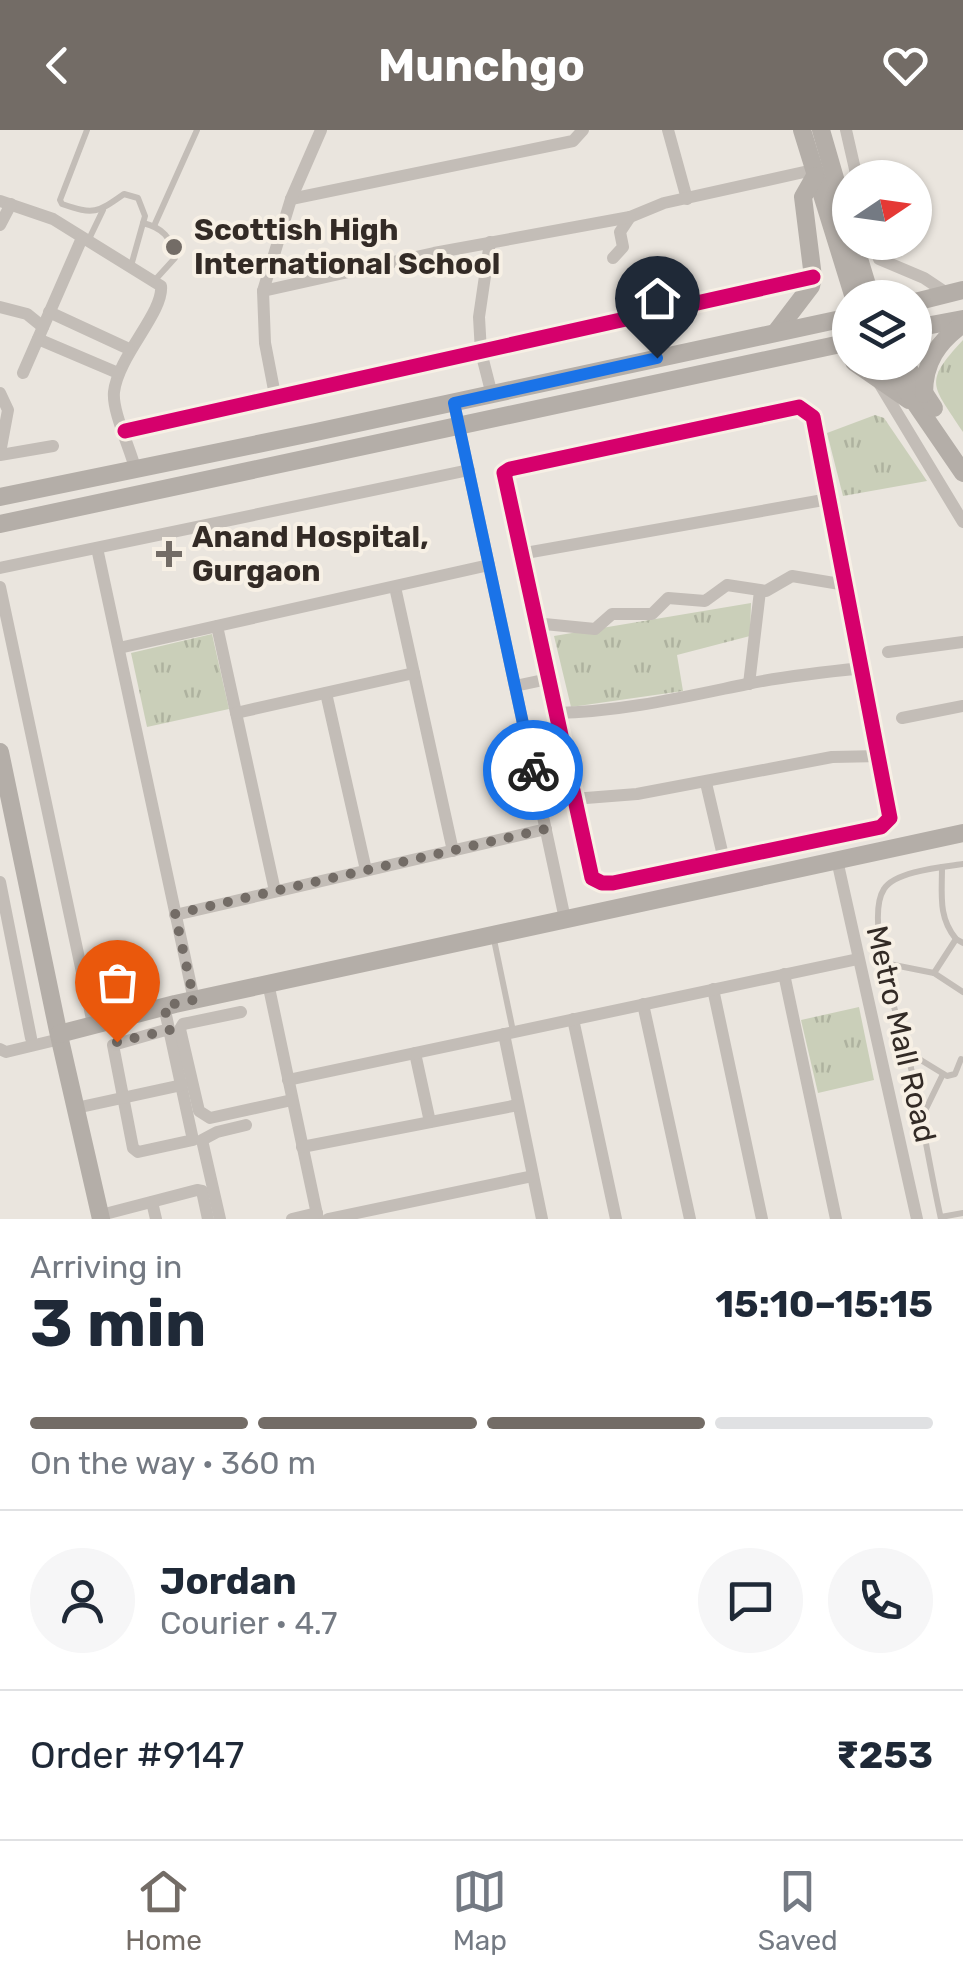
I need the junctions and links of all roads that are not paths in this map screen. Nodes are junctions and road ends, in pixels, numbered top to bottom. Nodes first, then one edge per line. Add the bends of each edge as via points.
1 (87, 130) edge
2 (197, 130) edge
3 (321, 130) edge
4 (583, 130) edge
5 (668, 130) edge
6 (802, 130) edge
7 (821, 130) edge
8 (846, 130) edge
9 (853, 160) edge
10 (832, 165) edge
11 (819, 169) junction
12 (832, 195) edge
13 (291, 199) junction
14 (687, 199) junction
15 (60, 200) junction
16 (6, 202) edge
17 (103, 208) junction
18 (630, 217) junction
19 (53, 219) junction
20 (143, 223) junction
21 (0, 225) edge
22 (154, 226) junction
23 (85, 240) junction
24 (490, 242) junction
25 (613, 258) dead end
26 (879, 260) edge
27 (132, 266) junction
28 (813, 277) junction
29 (155, 280) junction
30 (849, 280) edge
31 (262, 291) junction
32 (955, 292) edge
33 (0, 307) edge
34 (49, 312) junction
35 (832, 321) edge
36 (963, 321) edge
37 (932, 326) edge
38 (40, 332) junction
39 (776, 332) junction
40 (832, 346) edge
41 (821, 348) junction
42 (129, 349) junction
43 (832, 350) edge
44 (481, 352) junction
45 (22, 373) dead end
46 (118, 373) junction
47 (877, 380) edge
48 (878, 380) edge
49 (903, 380) edge
50 (912, 380) edge
51 (0, 393) edge
52 (275, 395) junction
53 (492, 395) junction
54 (921, 400) junction
55 (454, 403) junction
56 (459, 426) junction
57 (125, 431) junction
58 (53, 446) dead end
59 (963, 453) edge
60 (0, 454) edge
61 (135, 468) junction
62 (469, 470) junction
63 (963, 473) edge
64 (0, 496) edge
65 (829, 498) junction
66 (963, 522) edge
67 (0, 524) edge
68 (97, 548) junction
69 (520, 554) junction
70 (489, 566) junction
71 (0, 568) edge
72 (846, 585) junction
73 (395, 586) junction
74 (0, 587) edge
75 (760, 592) junction
76 (534, 623) junction
77 (217, 626) junction
78 (963, 642) edge
79 (118, 648) junction
80 (888, 652) dead end
81 (863, 668) junction
82 (414, 673) junction
83 (548, 679) junction
84 (750, 684) junction
85 (515, 686) junction
86 (326, 693) junction
87 (963, 706) edge
88 (236, 712) junction
89 (555, 713) junction
90 (902, 718) dead end
91 (0, 752) edge
92 (880, 756) junction
93 (706, 782) junction
94 (573, 799) junction
95 (546, 829) junction
96 (963, 833) edge
97 (453, 850) junction
98 (724, 860) junction
99 (836, 860) junction
100 (963, 864) edge
101 (942, 867) junction
102 (366, 870) junction
103 (1, 888) edge
104 (275, 892) junction
105 (175, 914) junction
106 (565, 919) junction
107 (493, 935) junction
108 (959, 941) edge
109 (858, 958) junction
110 (884, 963) junction
111 (784, 974) junction
112 (934, 974) junction
113 (268, 984) junction
114 (713, 990) junction
115 (963, 992) edge
116 (194, 1000) junction
117 (643, 1004) junction
118 (164, 1006) junction
119 (241, 1012) dead end
120 (573, 1019) junction
121 (94, 1024) junction
122 (170, 1030) junction
123 (508, 1033) junction
124 (59, 1035) junction
125 (31, 1038) junction
126 (0, 1048) edge
127 (906, 1052) junction
128 (415, 1053) junction
129 (962, 1060) edge
130 (944, 1074) junction
131 (288, 1080) junction
132 (182, 1085) junction
133 (124, 1098) junction
134 (292, 1100) junction
135 (518, 1105) junction
136 (76, 1108) junction
137 (921, 1120) junction
138 (430, 1122) junction
139 (246, 1126) dead end
140 (302, 1147) junction
141 (533, 1176) junction
142 (152, 1202) junction
143 (393, 1212) edge
144 (134, 1213) edge
145 (963, 1213) edge
146 (101, 1217) edge
147 (321, 1217) edge
148 (941, 1218) edge
149 (156, 1219) edge
150 (208, 1219) edge
151 (220, 1219) edge
152 (292, 1219) edge
153 (542, 1219) edge
154 (616, 1219) edge
155 (690, 1219) edge
156 (762, 1219) edge
157 (836, 1219) edge
158 (917, 1219) edge

1 - 15 lane
2 - 22 lane
3 - 13 street
4 - 13 street via 573,141
5 - 14 street
6 - 11 main road
7 - 11 main road
8 - 9 street
10 - 11 lane
11 - 12 main road
11 - 14 street
11 - 28 main road via 803,197
11 - 30 main road
13 - 31 street
14 - 18 street
15 - 17 lane via 88,213
15 - 19 lane
16 - 19 street
16 - 21 street
17 - 20 lane via 131,194 144,209
17 - 23 lane
18 - 24 street
18 - 25 street
19 - 23 street
20 - 22 lane
20 - 27 lane
22 - 29 lane via 167,236 175,258
23 - 27 street
23 - 34 street
24 - 31 street
24 - 44 street
26 - 32 street
27 - 29 street
28 - 39 main road
28 - 44 street
29 - 42 street via 162,297
31 - 52 street
33 - 38 street via 27,314
34 - 38 street
34 - 42 street
35 - 39 main road
36 - 37 main road
36 - 54 main road via 932,355
38 - 45 street
38 - 46 street
39 - 53 main road
40 - 41 main road
41 - 43 main road
41 - 56 main road
42 - 46 street
44 - 52 street
44 - 53 street
46 - 57 street via 114,397
47 - 66 street
48 - 54 main road
49 - 54 main road
50 - 54 main road
51 - 60 street via 8,410
52 - 57 street
53 - 55 main road
54 - 59 main road
54 - 63 main road
55 - 56 street
55 - 61 main road
56 - 62 street
56 - 67 main road
57 - 61 street
58 - 60 street
61 - 64 main road
62 - 68 street
62 - 70 street
65 - 69 street
65 - 69 street via 812,414 799,407 506,470
65 - 72 street
68 - 71 street
68 - 79 street
69 - 76 street
70 - 73 street
70 - 85 street
72 - 75 street via 792,576
72 - 81 street
73 - 77 street
73 - 82 street
74 - 121 street
75 - 76 street via 727,585 705,601 668,598 652,614 612,614 595,629
75 - 84 street
76 - 83 street
77 - 79 street
77 - 88 street
78 - 80 street
79 - 105 street
81 - 84 street
81 - 92 street
82 - 86 street
82 - 97 street
83 - 85 street
83 - 89 street
84 - 89 street via 680,700
85 - 95 street
86 - 88 street
86 - 102 street
87 - 90 street
88 - 104 street
89 - 94 street
91 - 124 main road
92 - 93 street via 832,757
92 - 98 street via 887,824
93 - 94 street
93 - 98 street
94 - 98 street via 596,882
95 - 97 street
95 - 106 street
96 - 99 main road
97 - 102 street
99 - 106 main road
99 - 109 street, Metro Mall Road
100 - 101 lane
101 - 108 lane via 943,924
101 - 110 lane via 894,878 884,889 878,918
102 - 104 street
103 - 125 street
104 - 105 street
105 - 116 street
106 - 107 main road
107 - 113 main road
107 - 123 lane
108 - 112 lane
109 - 111 street
109 - 158 street, Metro Mall Road
110 - 112 lane
110 - 127 lane
111 - 114 street
111 - 157 street
112 - 115 lane
113 - 116 main road
113 - 131 street
114 - 117 street
114 - 156 street
116 - 118 main road
117 - 120 street
117 - 155 street
118 - 121 main road
118 - 122 street
119 - 134 street via 182,1024 198,1111 210,1118
120 - 123 street
120 - 154 street
121 - 124 main road
122 - 132 street
122 - 133 street via 113,1045
123 - 128 street
123 - 135 street
124 - 125 street
124 - 126 street via 6,1052
124 - 136 main road
125 - 126 street
127 - 130 lane
127 - 137 lane
128 - 131 street
128 - 138 street
129 - 130 lane via 954,1074
130 - 137 lane
131 - 134 street
132 - 133 street
132 - 133 street via 193,1140 138,1152
133 - 136 street
134 - 140 street
135 - 138 street
135 - 141 street
136 - 146 main road
137 - 148 lane
138 - 140 street
139 - 151 street via 202,1140
140 - 147 street
141 - 143 street
141 - 153 street
142 - 144 street
142 - 149 street
142 - 150 street via 202,1192
143 - 147 street
144 - 146 street
145 - 148 lane
147 - 152 street

